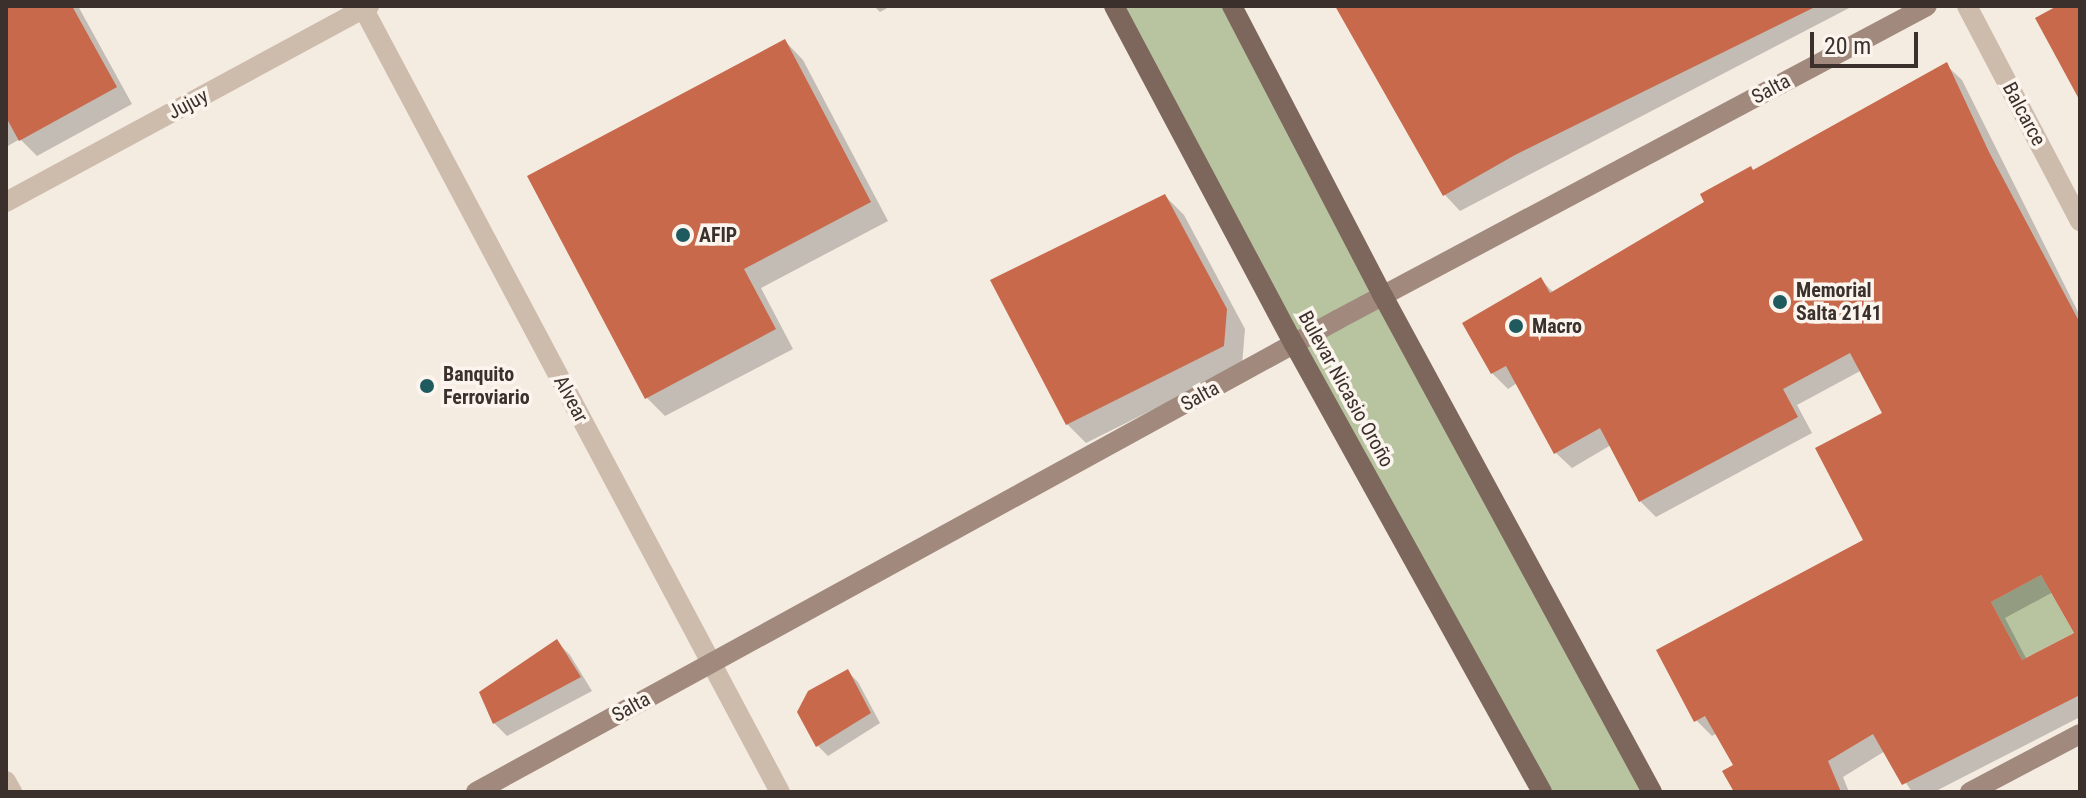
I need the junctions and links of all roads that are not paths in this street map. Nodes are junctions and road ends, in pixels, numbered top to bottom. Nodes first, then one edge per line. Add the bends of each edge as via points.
1 (1114, 6) edge
2 (1232, 6) edge
3 (1927, 6) edge
4 (1967, 6) edge
5 (365, 7) edge
6 (6, 202) edge
7 (2080, 221) edge
8 (1383, 296) junction
9 (1294, 344) junction
10 (711, 663) junction
11 (2080, 734) edge
12 (6, 781) edge
13 (12, 792) edge
14 (476, 792) edge
15 (780, 792) edge
16 (1542, 792) edge
17 (1652, 792) edge
18 (1970, 792) edge

1 - 9 main road, Bulevar Nicasio Oroño
2 - 8 main road
3 - 8 main road, Salta
4 - 7 street, Balcarce
5 - 6 street, Jujuy
5 - 10 street, Alvear
8 - 9 main road, Salta
8 - 17 main road
9 - 10 main road, Salta
9 - 16 main road, Bulevar Nicasio Oroño
10 - 14 main road, Salta
10 - 15 street, Alvear
11 - 18 main road
12 - 13 street

